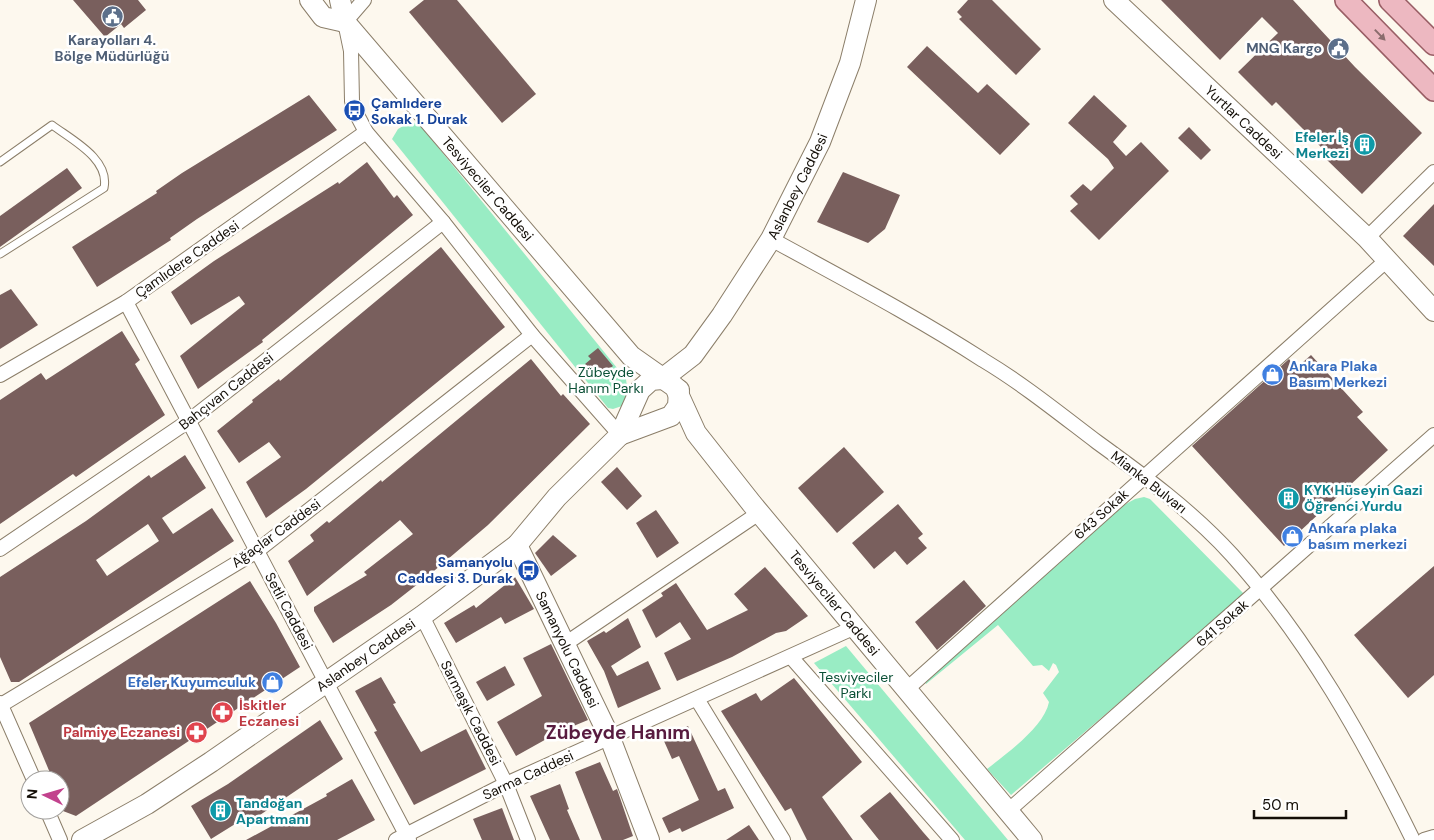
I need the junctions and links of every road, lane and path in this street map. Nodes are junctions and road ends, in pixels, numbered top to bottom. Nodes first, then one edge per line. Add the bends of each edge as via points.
1 (310, 0) edge
2 (340, 0) edge
3 (364, 0) edge
4 (866, 0) edge
5 (1114, 0) edge
6 (1346, 0) edge
7 (1390, 0) edge
8 (345, 22) junction
9 (1434, 44) edge
10 (1434, 90) edge
11 (366, 132) junction
12 (0, 162) edge
13 (1434, 172) edge
14 (443, 222) junction
15 (1367, 238) junction
16 (771, 239) junction
17 (0, 254) edge
18 (1387, 260) junction
19 (126, 302) junction
20 (1434, 311) edge
21 (532, 335) junction
22 (692, 355) junction
23 (631, 356) junction
24 (0, 375) edge
25 (662, 379) junction
26 (678, 394) junction
27 (638, 396) junction
28 (190, 420) junction
29 (658, 420) junction
30 (696, 434) junction
31 (1434, 434) edge
32 (620, 436) junction
33 (1144, 476) junction
34 (759, 513) junction
35 (517, 544) junction
36 (0, 548) edge
37 (257, 551) junction
38 (1261, 589) junction
39 (422, 616) junction
40 (854, 628) junction
41 (565, 644) junction
42 (791, 657) junction
43 (326, 680) junction
44 (907, 690) junction
45 (697, 699) junction
46 (0, 704) edge
47 (610, 738) junction
48 (30, 770) edge
49 (506, 784) junction
50 (1008, 811) junction
51 (51, 820) edge
52 (1434, 837) edge
53 (404, 838) edge
54 (60, 840) edge
55 (82, 840) edge
56 (528, 840) edge
57 (649, 840) edge
58 (783, 840) edge
59 (952, 840) edge
60 (1032, 840) edge
61 (1413, 840) edge
62 (1424, 840) edge

1 - 8 street via 323,17
2 - 8 street, Tesviyeciler Caddesi
3 - 8 street
4 - 16 street, Aslanbey Caddesi via 850,62 820,142
5 - 15 street, Yurtlar Caddesi
6 -> 10 main road
7 - 9 main road
8 - 11 street via 351,51 352,101
8 - 23 street, Tesviyeciler Caddesi
11 - 14 street
11 - 19 street, Çamlıdere Caddesi
12 - 17 lane via 52,125 97,160 104,171 105,183 104,188
13 - 15 street
14 - 21 street
14 - 28 street, Bahçıvan Caddesi
15 - 18 street, Yurtlar Caddesi
16 - 22 street, Aslanbey Caddesi
16 - 33 street, Mianka Bulvarı via 985,360
18 - 20 street, Yurtlar Caddesi
18 - 33 street, 643 Sokak
19 - 24 street, Çamlıdere Caddesi
19 - 28 street, Setli Caddesi
21 - 32 street
21 - 37 street, Ağaçlar Caddesi
22 - 25 street
22 - 26 street
23 - 25 street, Tesviyeciler Caddesi
23 - 27 street
25 - 26 street via 670,383
25 - 27 street via 644,384
26 - 29 street via 675,412
26 - 30 street, Tesviyeciler Caddesi
27 - 29 street via 640,410 651,420
27 - 32 street
28 - 36 street, Bahçıvan Caddesi
28 - 37 street, Setli Caddesi
29 - 30 street
29 - 32 street
30 - 34 street, Tesviyeciler Caddesi
31 - 38 street, 641 Sokak
32 - 35 street, Aslanbey Caddesi via 557,497
33 - 38 street, Mianka Bulvarı via 1192,516
33 - 44 street, 643 Sokak
34 - 40 street, Tesviyeciler Caddesi
34 - 41 street
35 - 39 street, Aslanbey Caddesi
35 - 41 street, Samanyolu Caddesi
37 - 43 street, Setli Caddesi
37 - 46 street, Ağaçlar Caddesi
38 - 50 street, 641 Sokak
38 - 61 street, Mianka Bulvarı via 1336,699
39 - 43 street, Aslanbey Caddesi
39 - 49 street, Sarmaşık Caddesi
40 - 42 street, Sarma Caddesi
40 - 44 street, Tesviyeciler Caddesi
41 - 47 street, Samanyolu Caddesi
42 - 45 street, Sarma Caddesi
42 - 59 street
43 - 53 street, Setli Caddesi
43 - 55 street, Aslanbey Caddesi via 147,804
44 - 50 street, Tesviyeciler Caddesi
45 - 47 street, Sarma Caddesi
45 - 58 street
46 - 48 street
47 - 49 street, Sarma Caddesi
47 - 57 street, Samanyolu Caddesi
49 - 53 street, Sarma Caddesi
49 - 56 street, Sarmaşık Caddesi
50 - 60 street, Tesviyeciler Caddesi
51 - 54 street
52 - 62 street

